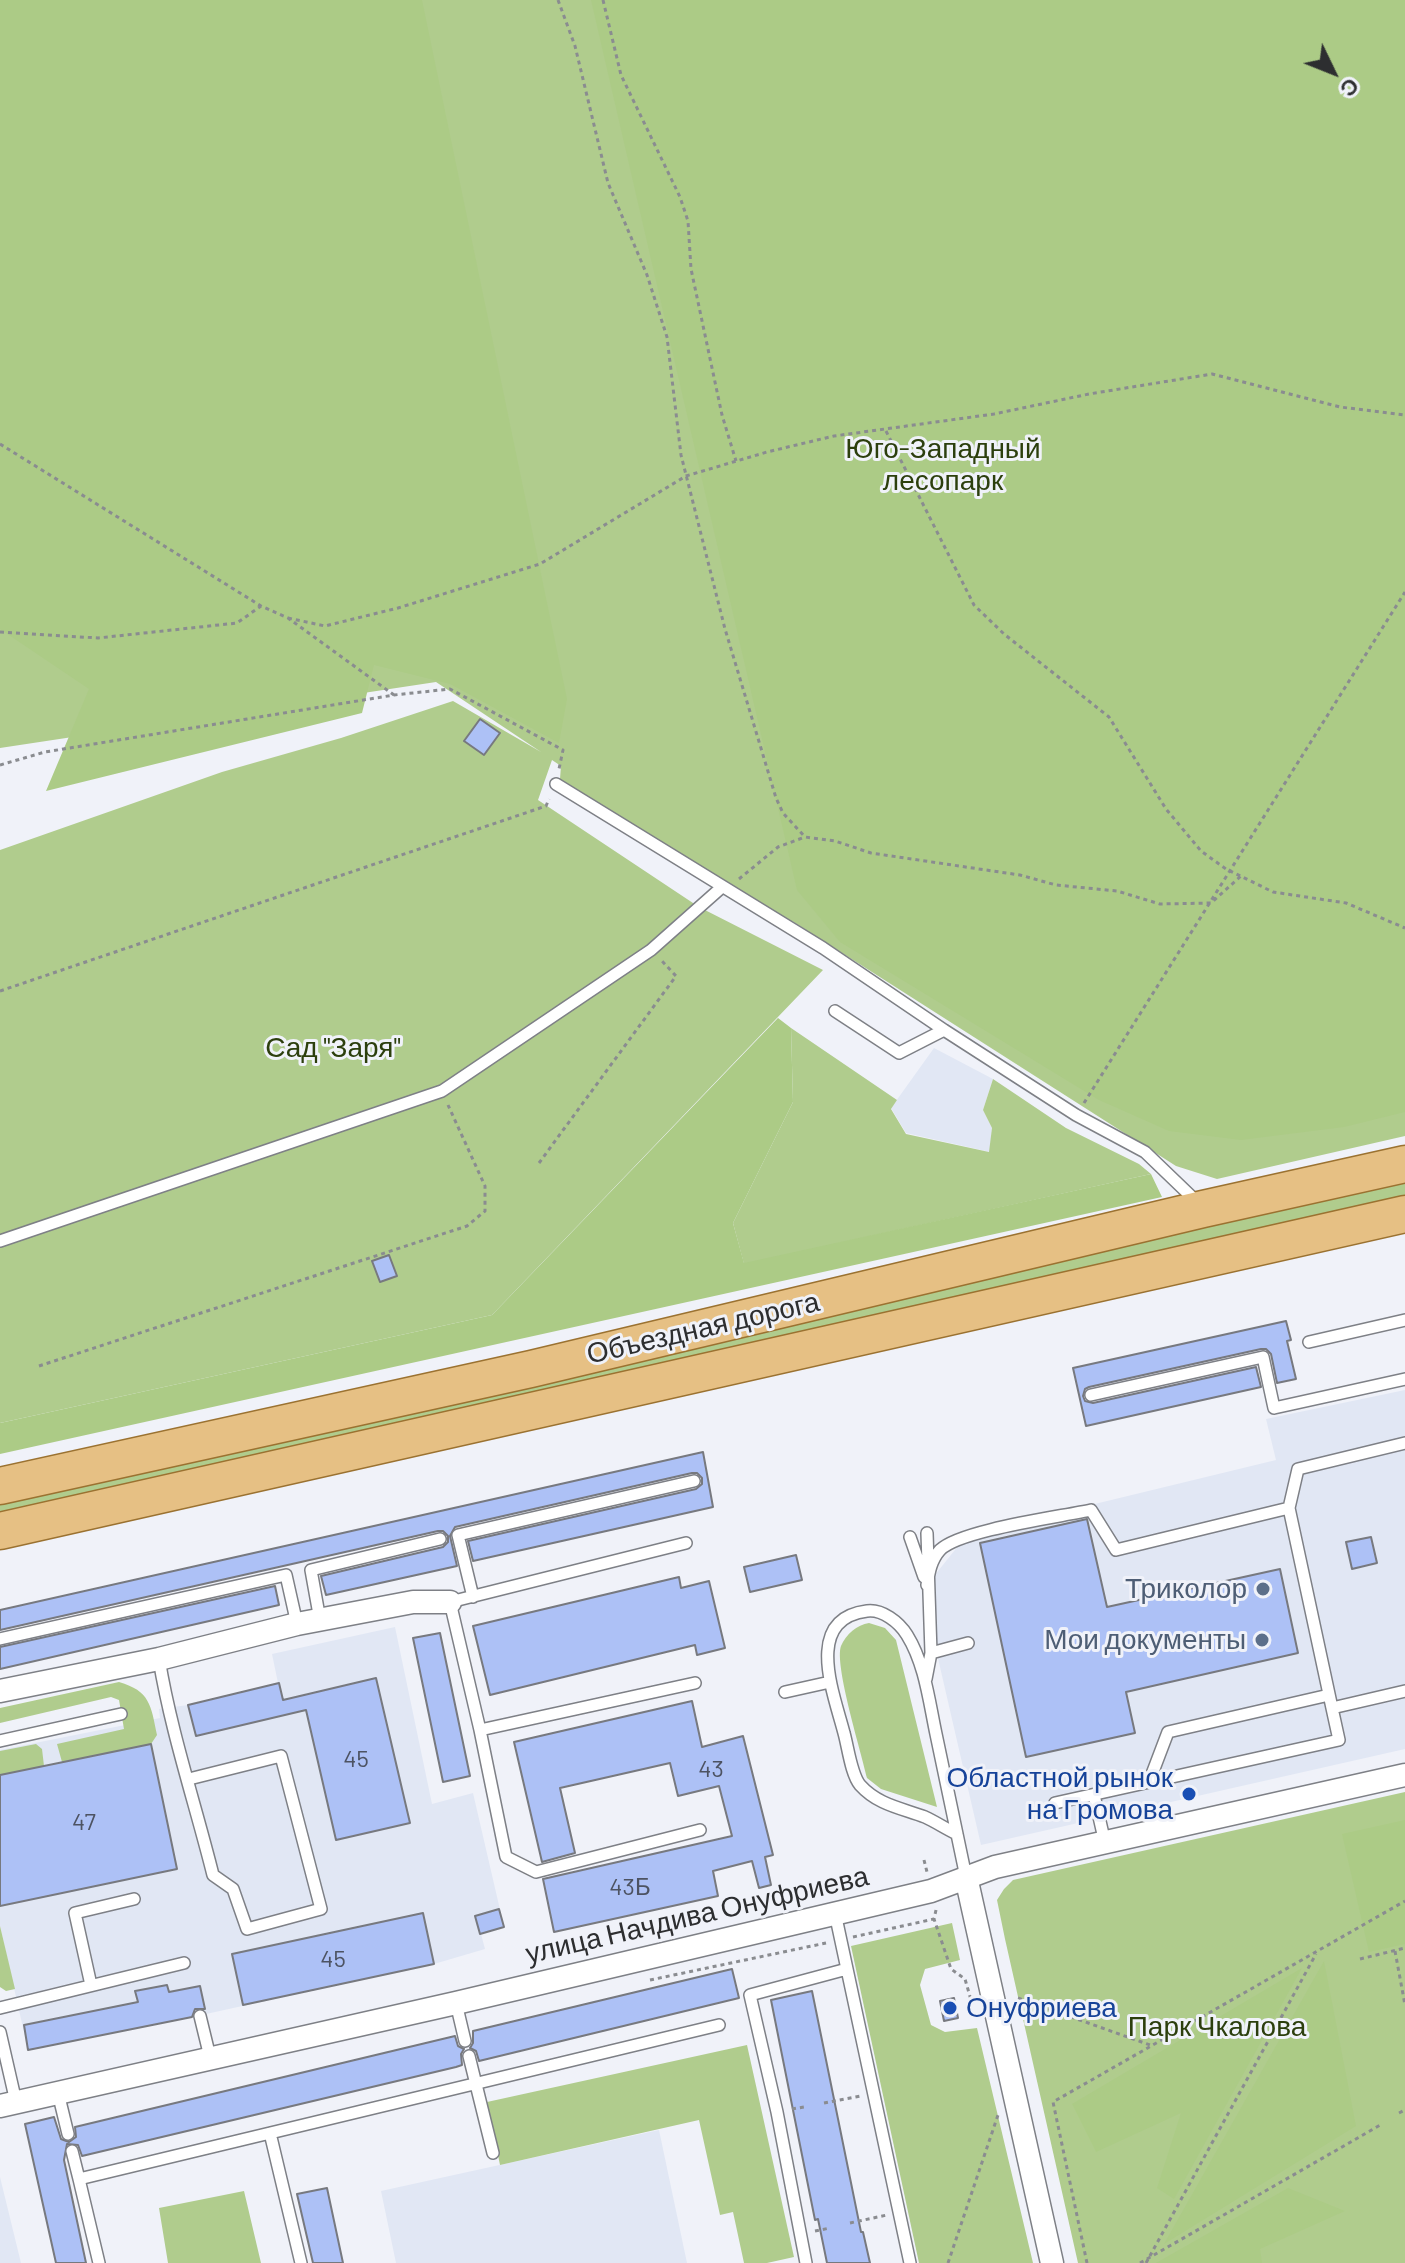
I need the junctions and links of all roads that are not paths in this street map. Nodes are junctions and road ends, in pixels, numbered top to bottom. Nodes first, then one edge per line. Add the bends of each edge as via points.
1 (556, 784) road end
2 (722, 887) junction
3 (835, 1011) dead end
4 (944, 1030) junction
5 (1405, 1164) edge
6 (1203, 1209) junction
7 (1405, 1214) edge
8 (0, 1241) edge
9 (1405, 1320) edge
10 (1309, 1342) dead end
11 (1405, 1379) edge
12 (1091, 1395) dead end
13 (1405, 1443) edge
14 (694, 1481) dead end
15 (0, 1486) edge
16 (1289, 1508) junction
17 (0, 1531) edge
18 (927, 1533) dead end
19 (910, 1537) dead end
20 (440, 1539) dead end
21 (686, 1543) dead end
22 (927, 1585) junction
23 (473, 1597) junction
24 (450, 1602) junction
25 (320, 1620) junction
26 (297, 1624) junction
27 (0, 1639) edge
28 (968, 1643) dead end
29 (931, 1653) junction
30 (159, 1659) junction
31 (830, 1682) junction
32 (695, 1683) dead end
33 (925, 1683) junction
34 (0, 1691) edge
35 (1405, 1691) edge
36 (785, 1692) dead end
37 (1329, 1695) junction
38 (1332, 1708) junction
39 (121, 1714) dead end
40 (480, 1730) junction
41 (0, 1741) edge
42 (1405, 1775) edge
43 (189, 1779) junction
44 (1149, 1782) junction
45 (1094, 1795) junction
46 (1055, 1803) dead end
47 (700, 1830) dead end
48 (957, 1834) junction
49 (1105, 1843) junction
50 (966, 1877) junction
51 (134, 1899) dead end
52 (835, 1913) junction
53 (184, 1963) dead end
54 (847, 1969) junction
55 (91, 1985) junction
56 (456, 2003) junction
57 (0, 2008) edge
58 (200, 2016) dead end
59 (719, 2025) dead end
60 (0, 2032) edge
61 (465, 2041) dead end
62 (469, 2056) dead end
63 (210, 2057) junction
64 (476, 2084) junction
65 (60, 2101) dead end
66 (8, 2104) edge
67 (270, 2133) junction
68 (68, 2134) dead end
69 (72, 2151) dead end
70 (493, 2153) dead end
71 (79, 2179) junction
72 (99, 2263) edge
73 (301, 2263) edge
74 (806, 2263) edge
75 (910, 2263) edge
76 (1052, 2263) edge

1 - 2 lane
2 - 4 lane
2 - 8 lane via 651,950 442,1091
3 - 4 lane via 899,1053
4 - 6 lane via 1076,1115 1145,1152
5 - 6 main road, Объездная дорога
6 - 15 main road, Объездная дорога via 531,1369
7 - 17 main road, Объездная дорога
9 - 10 lane
11 - 12 lane via 1274,1408 1263,1357
13 - 16 lane via 1298,1469
14 - 23 lane via 458,1535
16 - 22 lane via 1116,1550 1091,1510 959,1538 940,1550
16 - 37 lane
18 - 22 lane
19 - 22 lane
20 - 25 lane via 311,1570
21 - 23 lane
22 - 29 lane
23 - 24 lane
24 - 25 street via 413,1602
24 - 40 lane
25 - 26 street
26 - 27 lane via 286,1575
26 - 30 street
28 - 29 lane
29 - 33 lane
30 - 34 street
30 - 43 lane via 167,1708
31 - 33 lane via 830,1638 842,1620 875,1610 906,1632
31 - 36 lane
31 - 48 lane via 858,1783 883,1804
32 - 40 lane
33 - 48 lane
35 - 38 lane
37 - 38 lane
37 - 44 lane via 1168,1732
38 - 44 lane via 1339,1740
39 - 41 lane
40 - 47 lane via 506,1857 536,1872
42 - 49 street, улица Начдива Онуфриева
43 - 43 lane via 213,1875 233,1889 247,1929 321,1909 281,1756
44 - 45 lane
45 - 46 lane
45 - 49 lane
48 - 50 lane
49 - 50 street, улица Начдива Онуфриева
50 - 52 street, улица Начдива Онуфриева via 931,1891
50 - 76 street
51 - 55 lane via 75,1913
52 - 54 lane
52 - 56 street, улица Начдива Онуфриева
53 - 55 lane
54 - 74 lane via 750,1995
54 - 75 lane
55 - 57 lane
56 - 61 lane
56 - 63 street, улица Начдива Онуфриева
58 - 63 lane
59 - 64 lane
60 - 66 lane
62 - 64 lane
63 - 66 street, улица Начдива Онуфриева
64 - 67 lane
64 - 70 lane
65 - 68 lane
67 - 71 lane
67 - 73 lane
69 - 71 lane
71 - 72 lane

